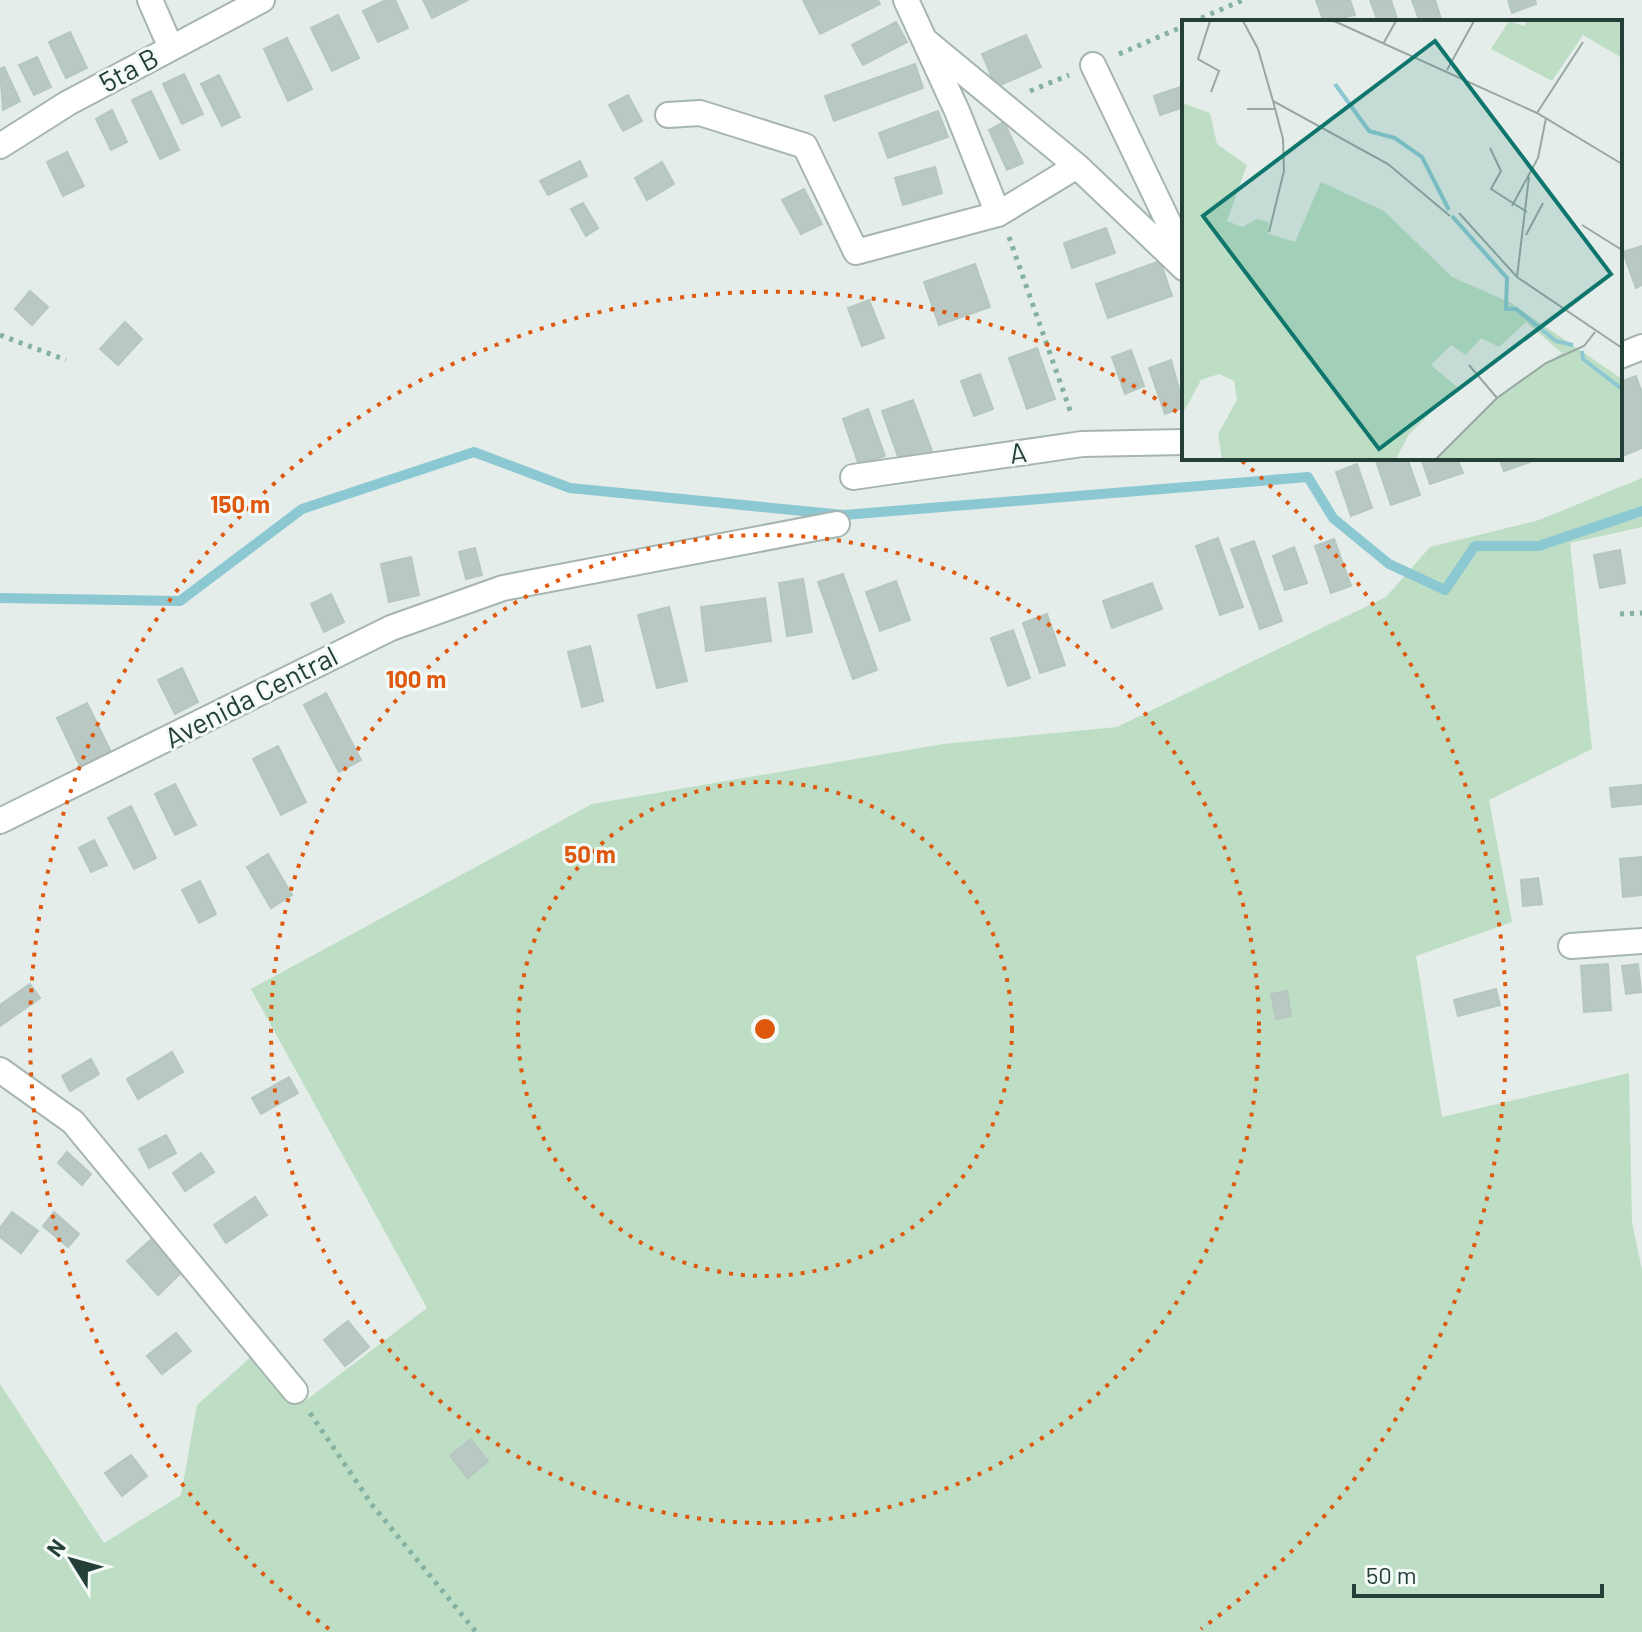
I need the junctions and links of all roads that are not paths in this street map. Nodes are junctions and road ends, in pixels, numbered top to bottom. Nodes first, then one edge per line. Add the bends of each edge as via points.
1 (150, 0) edge
2 (262, 0) edge
3 (906, 0) edge
4 (927, 42) junction
5 (171, 48) junction
6 (1093, 65) road end
7 (668, 115) dead end
8 (0, 146) edge
9 (1077, 166) junction
10 (998, 214) junction
11 (1182, 251) edge
12 (1182, 266) edge
13 (1642, 347) edge
14 (1622, 355) edge
15 (1182, 442) edge
16 (853, 477) dead end
17 (837, 524) dead end
18 (0, 821) edge
19 (1642, 941) edge
20 (1571, 946) dead end
21 (0, 1070) edge
22 (295, 1391) road end

1 - 5 street
2 - 5 street, 5ta B
3 - 4 street
4 - 9 street
4 - 10 street
5 - 8 street, 5ta B
6 - 11 street
7 - 10 street via 700,113 805,146 856,252
9 - 10 street
9 - 12 street
13 - 14 street
15 - 16 street, A via 1082,444
17 - 18 street, Avenida Central via 503,588 391,628
19 - 20 street
21 - 22 street via 73,1122

